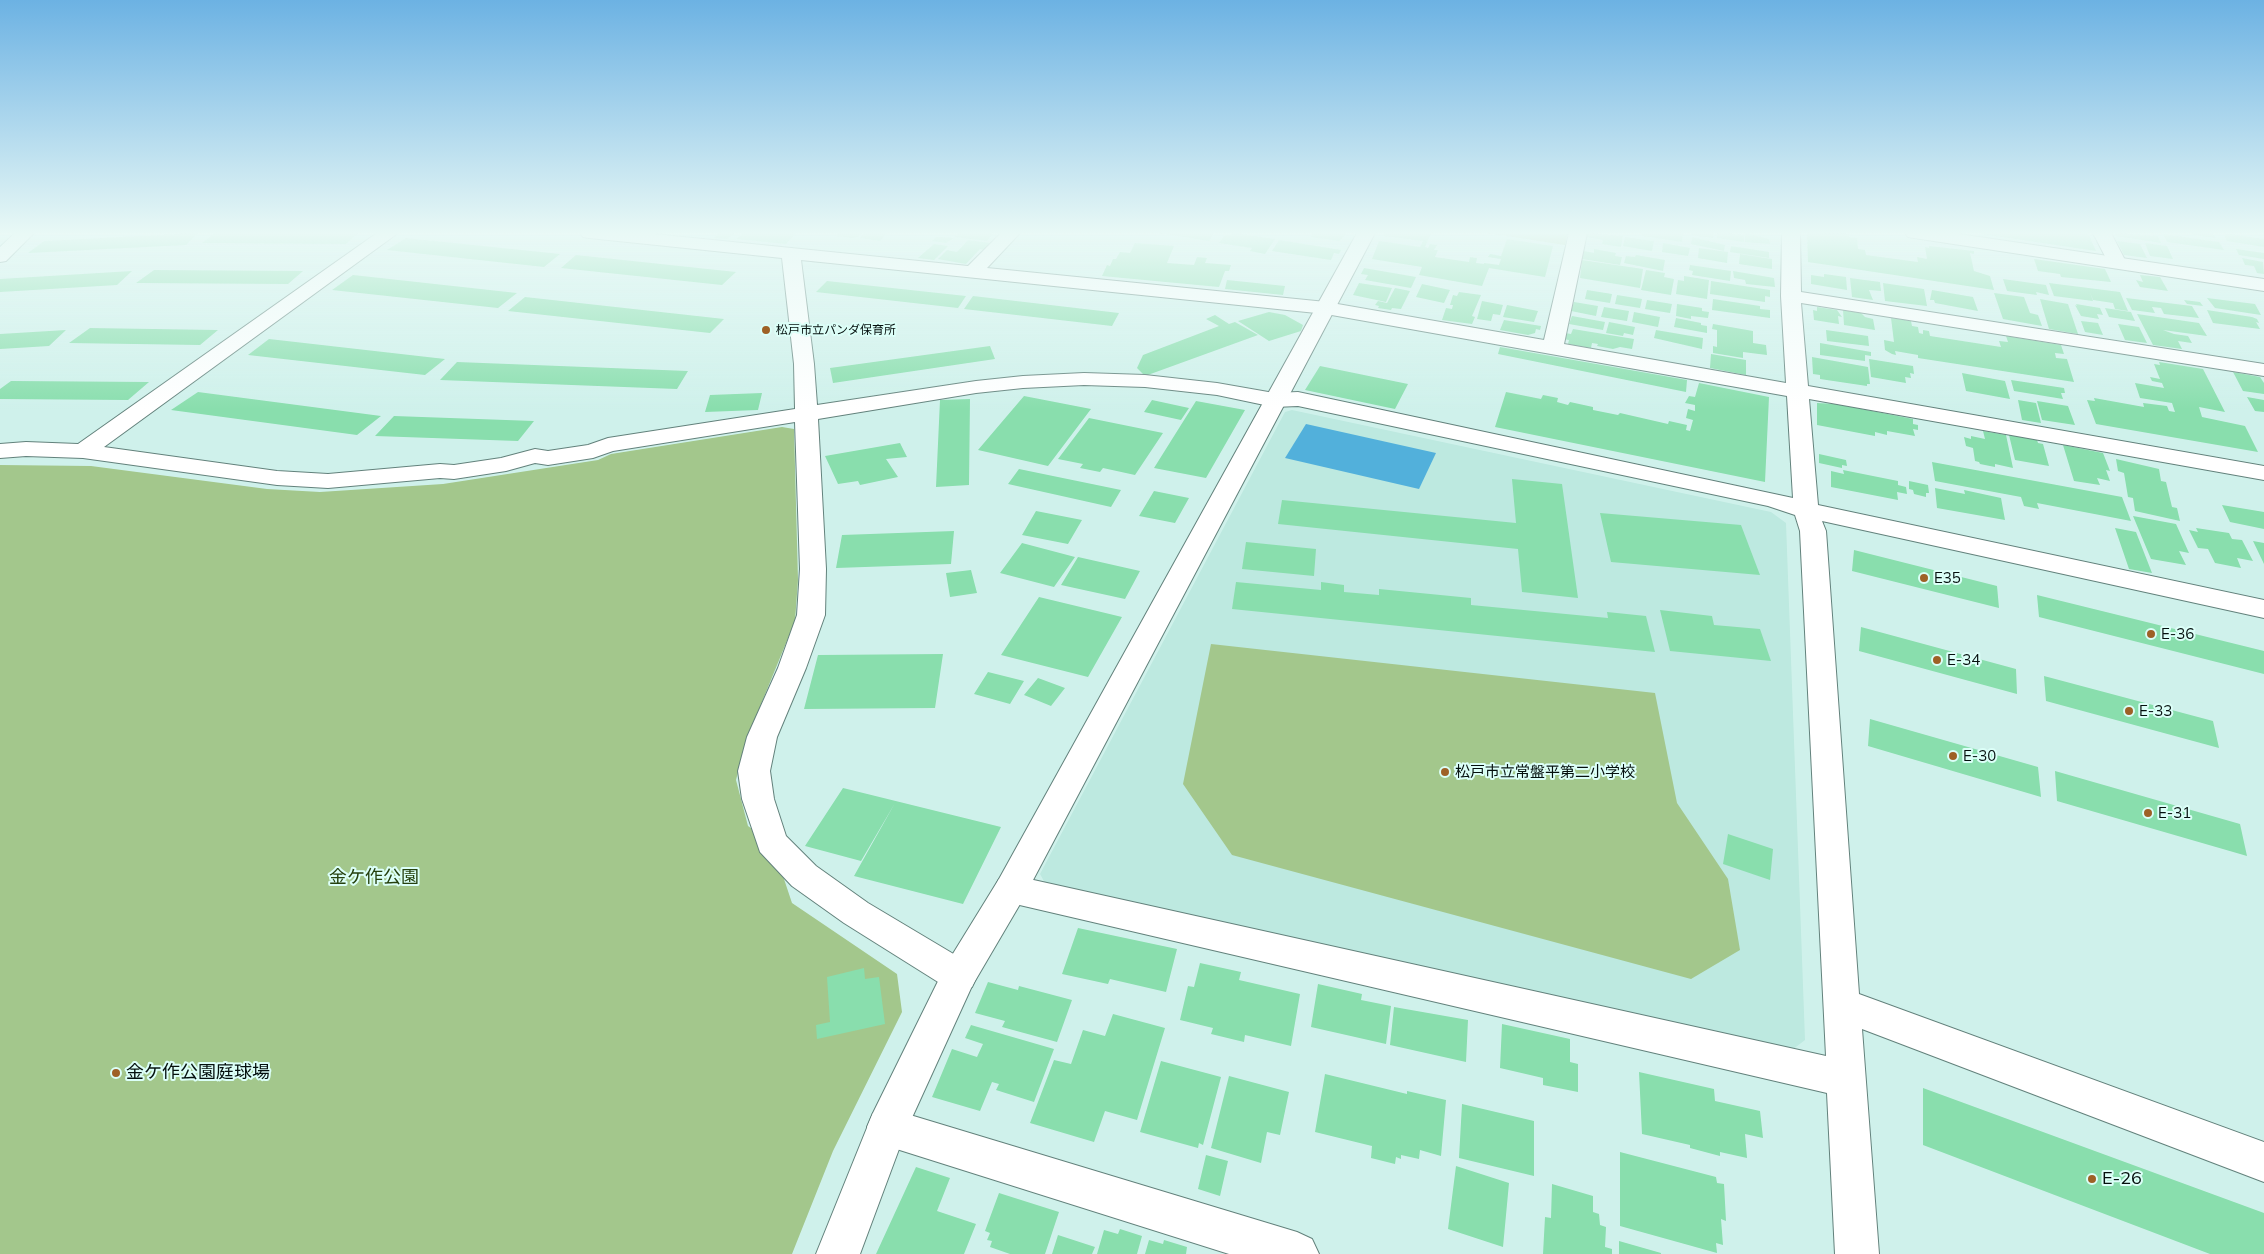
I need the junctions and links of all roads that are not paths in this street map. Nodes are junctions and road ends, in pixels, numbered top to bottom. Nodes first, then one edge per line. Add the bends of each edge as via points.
1 (307, 292) edge
2 (796, 292) edge
3 (1164, 292) edge
4 (1335, 292) edge
5 (1565, 292) edge
6 (1791, 292) edge
7 (1791, 296) junction
8 (1326, 308) junction
9 (1552, 346) junction
10 (2264, 370) edge
11 (1797, 391) junction
12 (1274, 400) junction
13 (805, 414) junction
14 (0, 451) edge
15 (83, 451) junction
16 (2264, 474) edge
17 (1806, 510) junction
18 (2264, 609) edge
19 (1010, 889) junction
20 (959, 976) junction
21 (1843, 1005) junction
22 (1846, 1079) junction
23 (887, 1127) junction
24 (2264, 1162) edge
25 (838, 1254) edge
26 (1297, 1254) edge
27 (1857, 1254) edge

1 - 15 street
2 - 13 street via 803,352
3 - 8 street
4 - 8 street
5 - 9 street
6 - 7 street
7 - 10 street
7 - 11 street
8 - 9 street
8 - 12 street
9 - 11 street
11 - 16 street
11 - 17 street
12 - 13 street via 1185,385 1084,380 976,387
12 - 17 street via 1298,399 1774,500
12 - 19 street
13 - 15 street via 454,472 337,480 277,478
13 - 20 street via 813,569 811,615 762,737 754,771 758,799 772,843 804,876 856,913
14 - 15 street
17 - 18 street
17 - 21 street via 1813,531
19 - 20 street
19 - 22 street
20 - 23 street
21 - 22 street
21 - 24 street
22 - 27 street
23 - 25 street
23 - 26 street

